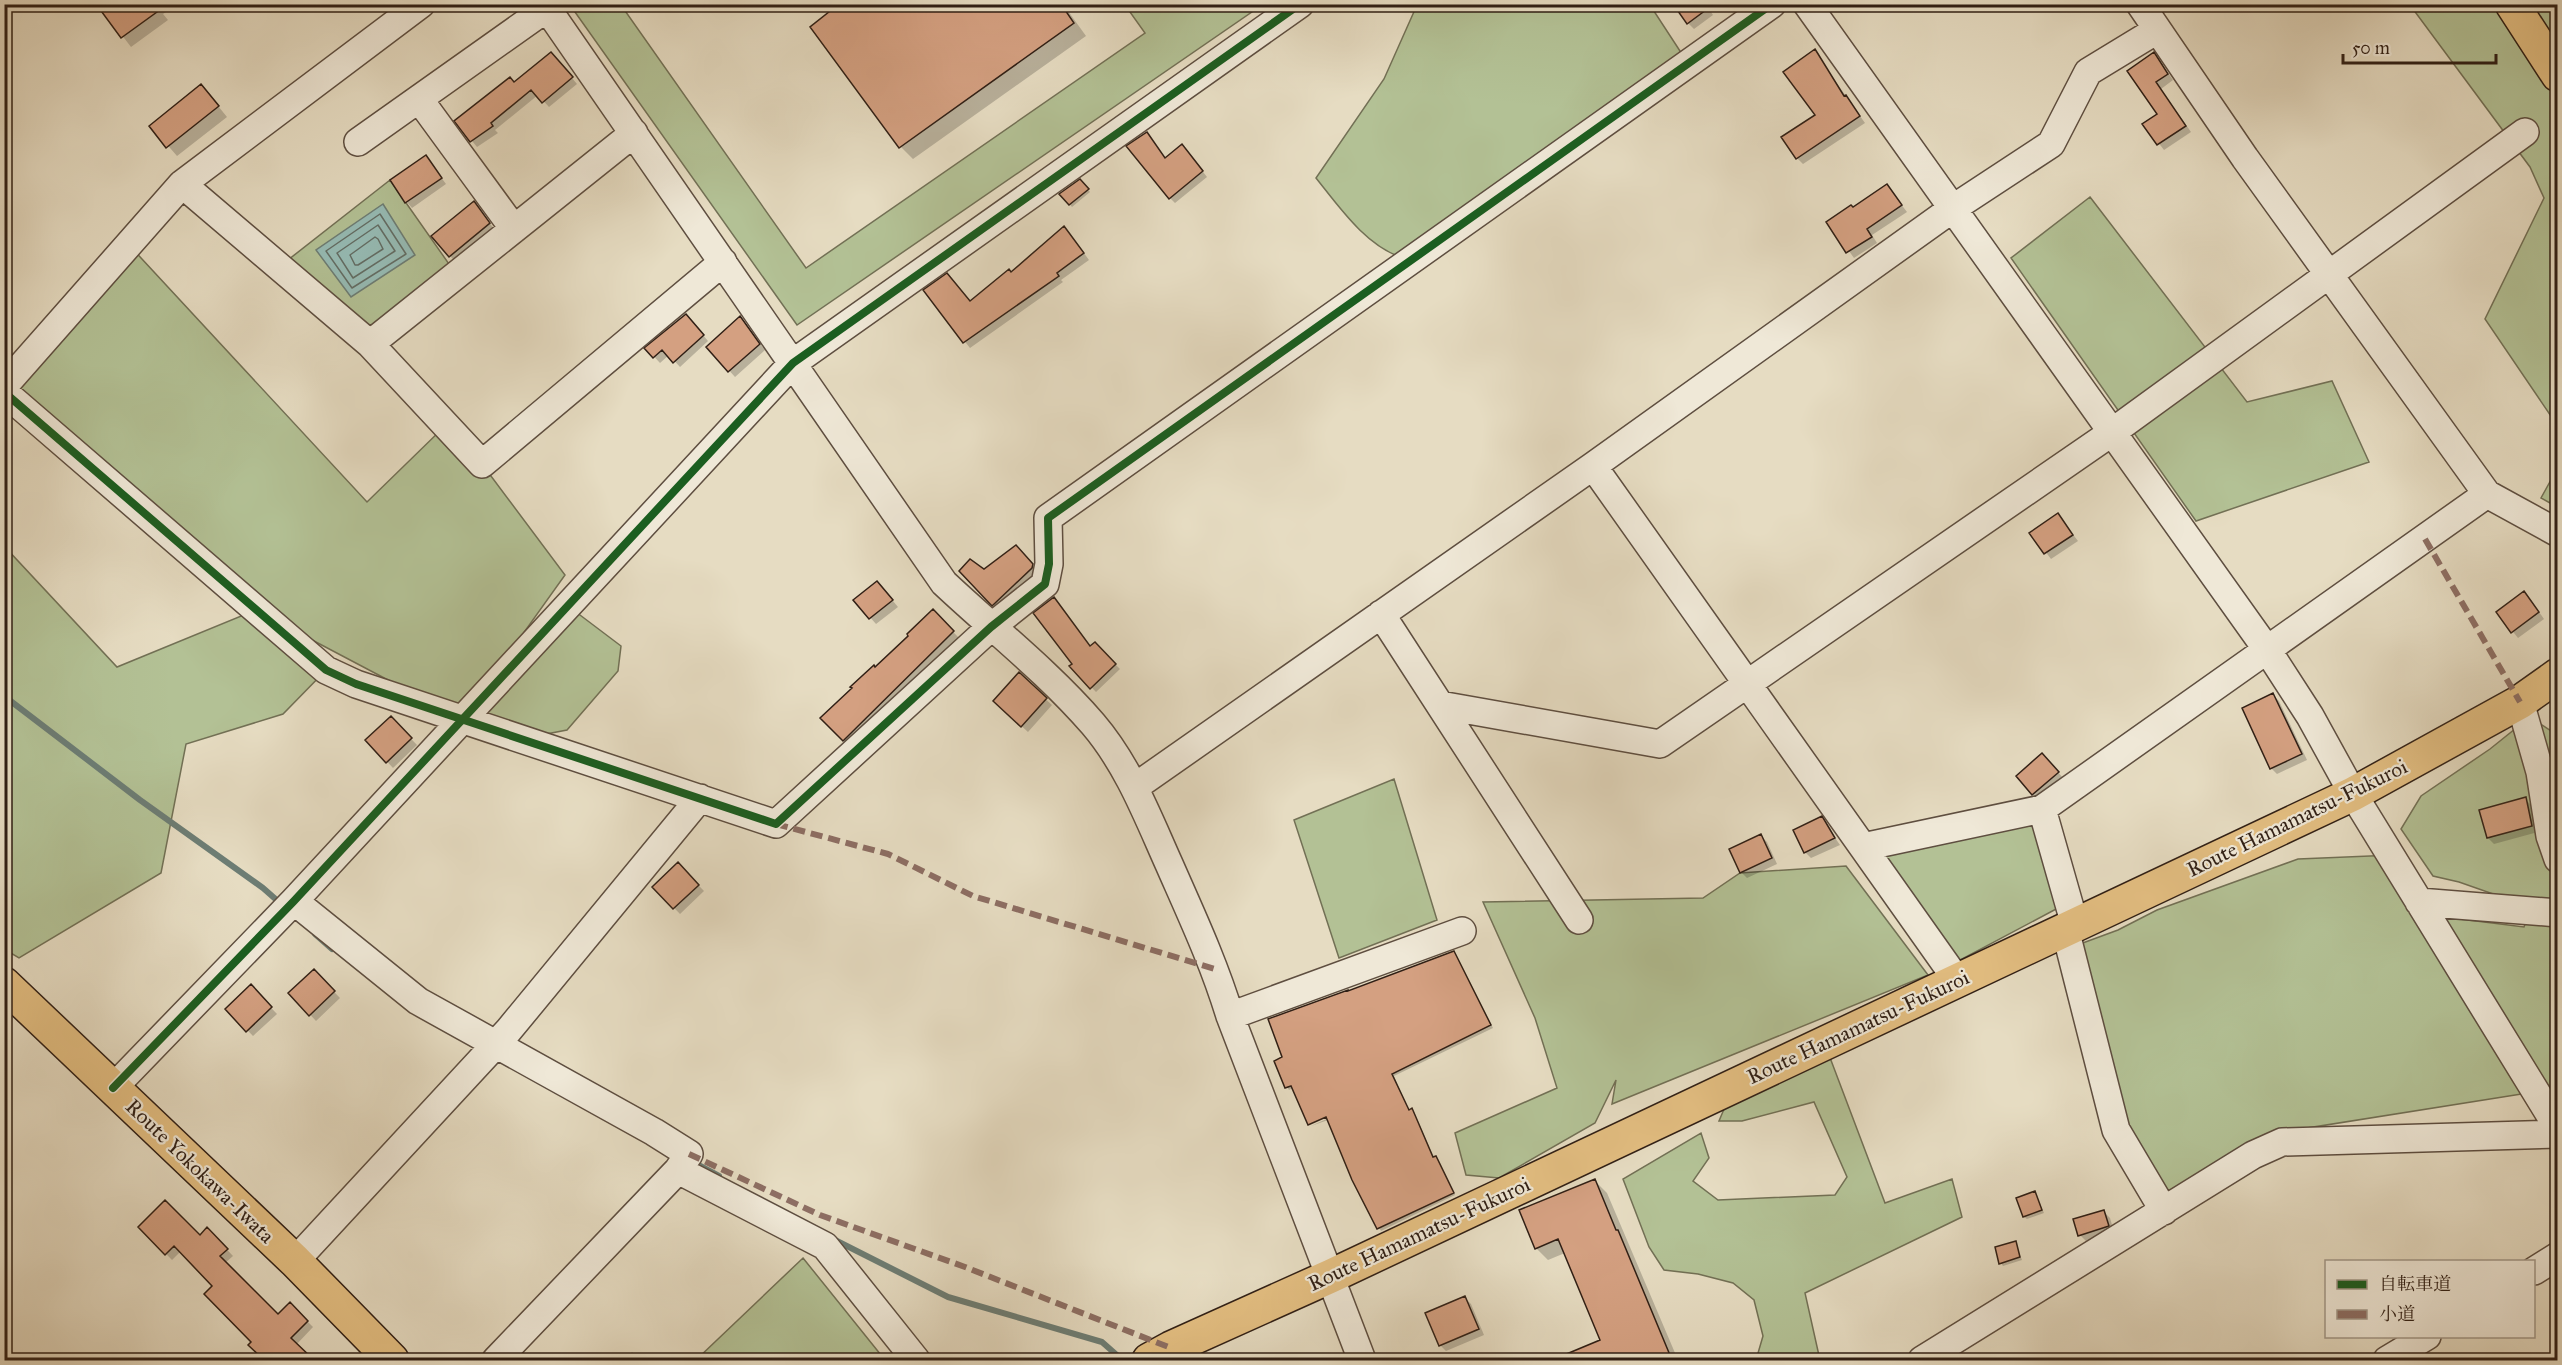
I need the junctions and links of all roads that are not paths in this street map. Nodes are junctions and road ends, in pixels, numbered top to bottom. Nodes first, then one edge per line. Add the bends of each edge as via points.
1 (421, 4) edge
2 (1300, 4) edge
3 (1772, 4) edge
4 (1807, 4) edge
5 (2140, 4) edge
6 (2512, 4) edge
7 (546, 6) edge
8 (2157, 30) junction
9 (2558, 75) edge
10 (419, 99) junction
11 (2525, 132) dead end
12 (634, 133) junction
13 (358, 142) dead end
14 (182, 184) junction
15 (1952, 209) junction
16 (514, 229) junction
17 (723, 262) junction
18 (2328, 274) junction
19 (370, 344) junction
20 (792, 363) junction
21 (4, 386) edge
22 (4, 392) edge
23 (2110, 433) junction
24 (1593, 466) junction
25 (2487, 494) junction
26 (2558, 532) edge
27 (1382, 614) junction
28 (991, 627) junction
29 (2268, 651) junction
30 (2558, 675) edge
31 (1747, 683) junction
32 (2520, 702) junction
33 (1440, 705) junction
34 (462, 719) junction
35 (1135, 787) junction
36 (2352, 794) junction
37 (700, 798) junction
38 (2043, 809) junction
39 (1863, 847) junction
40 (2558, 859) edge
41 (294, 901) junction
42 (2419, 902) junction
43 (2558, 913) edge
44 (1579, 920) dead end
45 (2070, 927) junction
46 (1462, 931) dead end
47 (1957, 981) junction
48 (4, 984) edge
49 (1230, 1016) junction
50 (490, 1050) junction
51 (113, 1088) junction
52 (2558, 1128) edge
53 (2558, 1134) edge
54 (682, 1165) junction
55 (2164, 1211) junction
56 (2558, 1256) edge
57 (295, 1261) junction
58 (2535, 1270) edge
59 (1331, 1276) junction
60 (2424, 1338) edge
61 (392, 1360) edge
62 (496, 1360) edge
63 (916, 1360) edge
64 (1149, 1360) edge
65 (1362, 1360) edge
66 (1922, 1360) edge
67 (2387, 1360) edge

1 - 14 street
2 - 20 street
3 - 28 street via 1048,518 1049,564 1045,584
4 - 15 street
5 - 8 street
6 - 9 main road
7 - 10 street
7 - 12 street
8 - 15 street via 2088,72 2051,144
8 - 18 street
10 - 13 street
10 - 16 street
11 - 18 street
12 - 16 street
12 - 17 street
14 - 19 street
14 - 21 street
15 - 23 street
15 - 24 street
16 - 19 street
17 - 19 street via 482,464
17 - 20 street
18 - 23 street
18 - 25 street
20 - 28 street via 944,583
20 - 34 street
22 - 34 street via 326,670 356,684
23 - 29 street
23 - 31 street
24 - 27 street
24 - 31 street
25 - 26 street
25 - 29 street
27 - 33 street
27 - 35 street
28 - 35 street via 1041,670 1093,724
28 - 37 street via 776,824
29 - 36 street via 2310,716
29 - 38 street
30 - 32 main road, Route Hamamatsu-Fukuroi
31 - 33 street via 1660,744
31 - 39 street
32 - 36 main road, Route Hamamatsu-Fukuroi
32 - 40 street
33 - 44 street
34 - 37 street
34 - 41 street
35 - 49 street via 1215,969
36 - 42 street
36 - 45 main road, Route Hamamatsu-Fukuroi
37 - 50 street
38 - 39 street
38 - 45 street
39 - 47 street
41 - 50 street via 417,1001
41 - 51 street
42 - 43 street
42 - 52 street
45 - 47 main road, Route Hamamatsu-Fukuroi
45 - 55 street via 2116,1130
46 - 49 street
47 - 59 main road, Route Hamamatsu-Fukuroi
48 - 51 main road, Route Yokokawa-Iwata
49 - 59 street
50 - 54 street via 654,1132
50 - 57 street
51 - 57 main road, Route Yokokawa-Iwata
53 - 55 street via 2282,1142 2253,1155
54 - 62 street
54 - 63 street via 825,1246
55 - 66 street
56 - 58 street
57 - 61 main road, Route Yokokawa-Iwata
59 - 64 main road, Route Hamamatsu-Fukuroi
59 - 65 street
60 - 67 street

